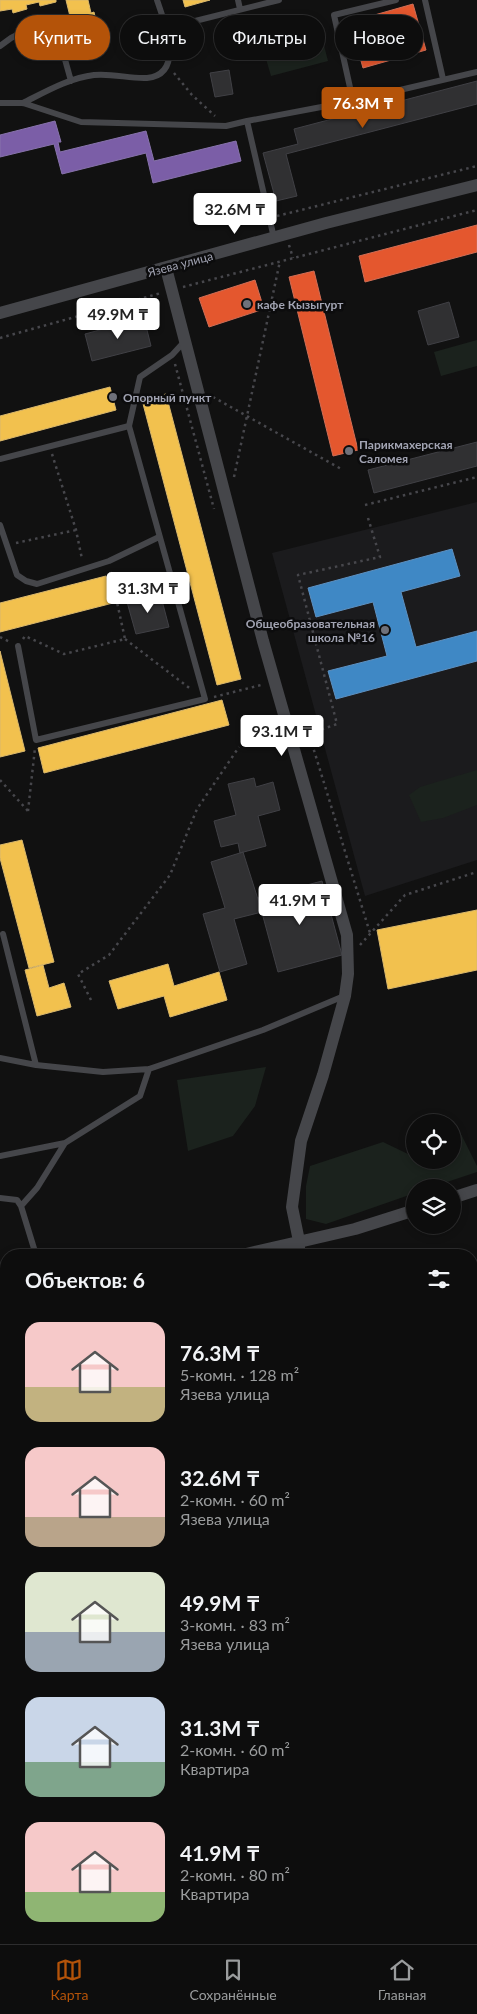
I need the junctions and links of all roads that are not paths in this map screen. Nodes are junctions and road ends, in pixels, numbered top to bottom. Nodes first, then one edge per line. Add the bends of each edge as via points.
1 (157, 0) edge
2 (238, 0) edge
3 (279, 0) edge
4 (396, 0) edge
5 (425, 0) edge
6 (240, 9) junction
7 (162, 15) edge
8 (204, 18) edge
9 (0, 46) edge
10 (169, 60) edge
11 (477, 72) edge
12 (443, 79) junction
13 (72, 81) junction
14 (353, 101) junction
15 (0, 103) edge
16 (23, 103) junction
17 (247, 121) junction
18 (477, 185) edge
19 (274, 238) junction
20 (166, 268) junction
21 (0, 313) edge
22 (184, 342) junction
23 (129, 426) junction
24 (0, 459) edge
25 (0, 525) edge
26 (159, 537) junction
27 (18, 646) road end
28 (3, 934) dead end
29 (345, 996) junction
30 (0, 1058) edge
31 (36, 1065) junction
32 (149, 1069) junction
33 (65, 1143) junction
34 (0, 1156) edge
35 (477, 1190) edge
36 (461, 1195) edge
37 (0, 1198) edge
38 (21, 1206) junction
39 (406, 1213) edge
40 (299, 1241) junction
41 (34, 1249) edge
42 (266, 1249) edge
43 (300, 1249) edge

1 - 7 lane
2 - 6 lane
3 - 6 lane
4 - 14 lane via 334,15
5 - 12 lane
6 - 8 lane
9 - 13 lane via 38,24 57,31
10 - 13 lane via 162,72 149,78 94,75
11 - 12 lane
12 - 14 lane
13 - 16 lane
14 - 17 lane
15 - 16 lane
16 - 17 lane via 81,122 226,126
17 - 19 lane
18 - 19 street, Язева улица
19 - 20 street, Язева улица
20 - 21 street, Язева улица
20 - 22 street
22 - 23 lane via 172,355 140,377
22 - 29 street via 263,641 347,936
23 - 24 lane
23 - 26 lane
25 - 26 lane via 17,575 26,582 37,584 108,562
26 - 27 lane via 205,699 36,740
28 - 31 lane
29 - 32 lane via 263,1030
29 - 40 street via 301,1141 292,1207
30 - 31 lane
31 - 32 lane via 103,1072
32 - 33 lane via 140,1096
33 - 34 lane
33 - 38 lane via 37,1188
35 - 36 street
37 - 38 lane via 17,1200
38 - 41 lane
39 - 40 street via 355,1229
40 - 42 street
40 - 43 street

